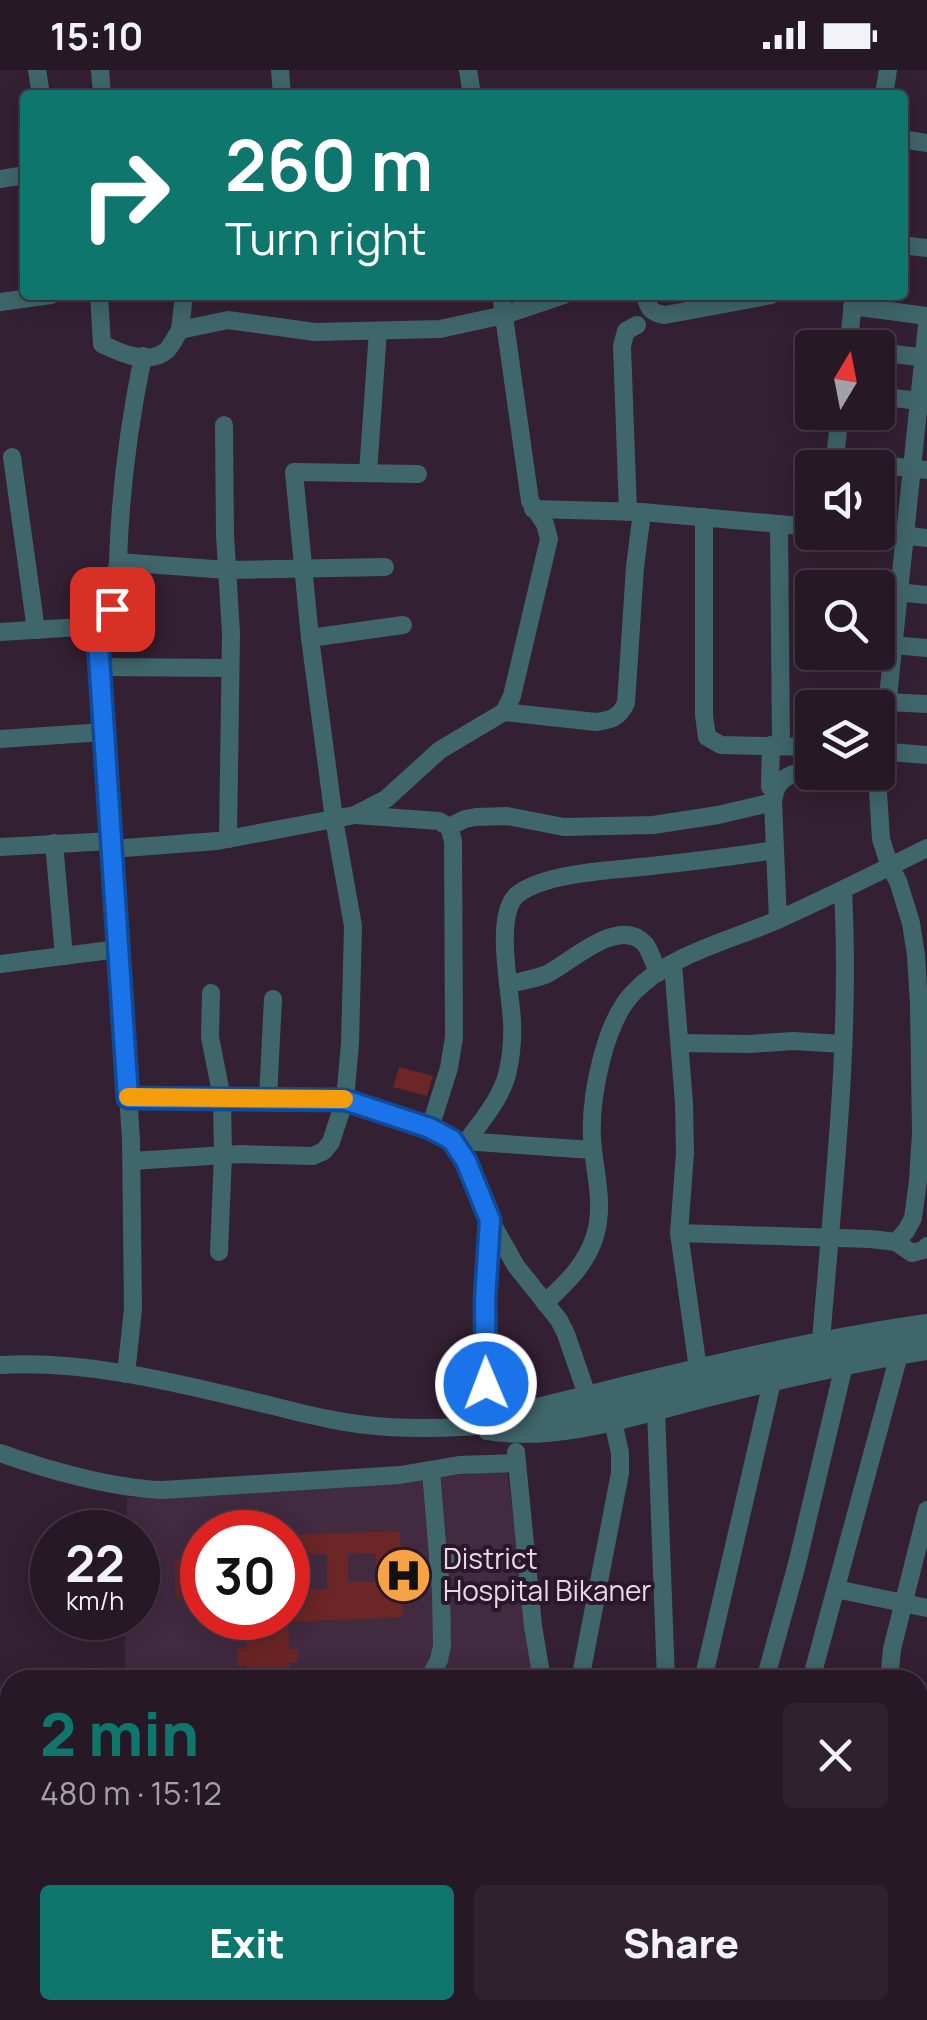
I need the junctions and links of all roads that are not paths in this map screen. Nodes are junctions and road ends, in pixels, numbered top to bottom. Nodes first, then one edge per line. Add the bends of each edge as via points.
1 (99, 300) edge
2 (183, 300) edge
3 (502, 300) edge
4 (550, 300) edge
5 (646, 300) edge
6 (745, 300) edge
7 (853, 300) edge
8 (504, 316) junction
9 (927, 316) edge
10 (637, 324) dead end
11 (927, 326) edge
12 (180, 330) junction
13 (850, 330) edge
14 (378, 331) junction
15 (895, 354) edge
16 (144, 356) junction
17 (925, 357) edge
18 (895, 398) edge
19 (922, 402) edge
20 (224, 425) dead end
21 (12, 457) dead end
22 (919, 469) edge
23 (368, 472) junction
24 (418, 474) dead end
25 (533, 508) junction
26 (635, 512) junction
27 (704, 518) junction
28 (779, 524) junction
29 (795, 525) edge
30 (895, 535) edge
31 (904, 536) junction
32 (927, 538) edge
33 (118, 562) junction
34 (385, 567) dead end
35 (305, 569) junction
36 (227, 570) junction
37 (897, 592) junction
38 (927, 595) edge
39 (895, 618) edge
40 (403, 625) dead end
41 (97, 626) junction
42 (36, 630) junction
43 (0, 632) edge
44 (310, 638) junction
45 (895, 645) edge
46 (927, 648) edge
47 (100, 666) junction
48 (230, 668) junction
49 (895, 702) edge
50 (927, 704) edge
51 (504, 712) junction
52 (104, 732) junction
53 (0, 739) edge
54 (776, 745) junction
55 (795, 746) edge
56 (895, 753) edge
57 (927, 756) edge
58 (795, 774) edge
59 (879, 790) edge
60 (771, 794) junction
61 (355, 814) junction
62 (334, 819) junction
63 (449, 828) junction
64 (228, 839) junction
65 (54, 844) junction
66 (111, 845) junction
67 (0, 846) edge
68 (927, 848) edge
69 (774, 850) junction
70 (890, 867) junction
71 (844, 891) junction
72 (778, 920) junction
73 (118, 949) junction
74 (64, 956) junction
75 (0, 964) edge
76 (666, 968) junction
77 (509, 984) junction
78 (211, 993) dead end
79 (273, 999) dead end
80 (680, 1043) junction
81 (843, 1044) junction
82 (128, 1098) junction
83 (222, 1098) junction
84 (268, 1098) junction
85 (345, 1100) junction
86 (430, 1128) junction
87 (460, 1140) junction
88 (593, 1150) junction
89 (223, 1155) junction
90 (132, 1162) junction
91 (490, 1220) junction
92 (679, 1233) junction
93 (830, 1238) junction
94 (896, 1242) junction
95 (927, 1246) edge
96 (219, 1252) dead end
97 (545, 1303) junction
98 (927, 1323) edge
99 (927, 1336) edge
100 (821, 1341) junction
101 (927, 1351) edge
102 (899, 1356) junction
103 (0, 1365) edge
104 (844, 1365) junction
105 (698, 1368) junction
106 (126, 1374) junction
107 (772, 1382) junction
108 (587, 1395) junction
109 (656, 1410) junction
110 (608, 1414) junction
111 (487, 1420) junction
112 (461, 1426) junction
113 (514, 1436) junction
114 (0, 1453) edge
115 (516, 1462) junction
116 (431, 1471) junction
117 (927, 1510) edge
118 (438, 1559) junction
119 (503, 1561) dead end
120 (836, 1588) junction
121 (903, 1603) junction
122 (927, 1608) edge
123 (434, 1670) edge
124 (540, 1670) edge
125 (582, 1670) edge
126 (666, 1670) edge
127 (705, 1670) edge
128 (768, 1670) edge
129 (815, 1670) edge
130 (890, 1670) edge

1 - 16 street via 102,344
2 - 12 street
3 - 8 street
4 - 8 street
5 - 6 street via 649,309 665,315
7 - 9 street
7 - 13 street
8 - 14 street via 440,329
8 - 25 street
10 - 26 street via 626,331 622,346
11 - 17 street
12 - 14 street via 228,320 315,332
12 - 16 street via 166,352
14 - 23 street
15 - 17 street
16 - 33 street
17 - 19 street
18 - 19 street
19 - 22 street
20 - 36 street
21 - 42 street
22 - 31 street
23 - 24 street
23 - 35 street via 294,472
25 - 26 street
25 - 51 street via 548,532 548,548
26 - 27 street
26 - 51 street via 626,704 620,715 596,722
27 - 28 street
27 - 54 street via 705,730 721,744
28 - 29 street
28 - 54 street
30 - 31 street
31 - 32 street
31 - 37 street
33 - 36 street
33 - 41 street via 112,609
34 - 35 street
35 - 36 street
35 - 44 street
36 - 48 street
37 - 38 street
37 - 39 street
40 - 44 street
41 - 42 street
41 - 47 street
42 - 43 street
44 - 62 street
45 - 46 street
47 - 48 street
47 - 52 street
48 - 64 street
49 - 50 street
51 - 61 street via 440,750 386,799
52 - 53 street
52 - 66 street
54 - 55 street
54 - 60 street
56 - 57 street
58 - 60 street via 782,778
59 - 70 street via 881,839
60 - 63 street via 718,815 653,826 552,826 476,816
60 - 69 street
61 - 62 street
61 - 63 street via 439,820
62 - 64 street
62 - 85 street via 353,926
63 - 86 street via 454,1037
64 - 66 street
65 - 66 street
65 - 67 street
65 - 74 street
66 - 73 street
68 - 70 street
69 - 72 street
69 - 77 street via 587,872 519,893 505,927
70 - 71 street
70 - 94 street via 911,923 920,1004 918,1180 913,1218
71 - 72 street
71 - 81 street
72 - 76 street
73 - 74 street
73 - 82 street
74 - 75 street
76 - 77 street via 644,943 623,936 590,946 546,974
76 - 80 street
76 - 88 street via 630,995 614,1023 596,1092
77 - 87 street via 506,1077
78 - 83 street via 210,1037
79 - 84 street
80 - 81 street
80 - 92 street via 685,1153
81 - 93 street
82 - 83 street
82 - 90 street
83 - 84 street
83 - 89 street
84 - 85 street
85 - 86 street
85 - 89 street via 331,1142 314,1156
86 - 87 street
87 - 88 street
87 - 91 street
88 - 97 street via 600,1208 594,1240 582,1264
89 - 90 street
89 - 96 street
90 - 106 street via 133,1310
91 - 97 street
91 - 111 street
92 - 93 street
92 - 105 street
93 - 94 street
93 - 100 street
94 - 95 street via 912,1252
97 - 108 street via 566,1334
98 - 100 street
99 - 110 street via 814,1357
100 - 105 street
101 - 102 street
102 - 104 street
102 - 120 street
103 - 106 street
104 - 107 street
104 - 128 street
105 - 108 street
106 - 112 street via 328,1420 390,1428
107 - 109 street
107 - 127 street
108 - 111 street
109 - 110 street
109 - 126 street
110 - 112 street
110 - 113 street via 550,1433
110 - 125 street via 620,1474
111 - 112 street
112 - 113 street
113 - 115 street
114 - 116 street via 137,1489
115 - 116 street
115 - 124 street
116 - 118 street
117 - 121 street
118 - 119 street
118 - 123 street via 442,1646
120 - 121 street
120 - 129 street
121 - 122 street
121 - 130 street

